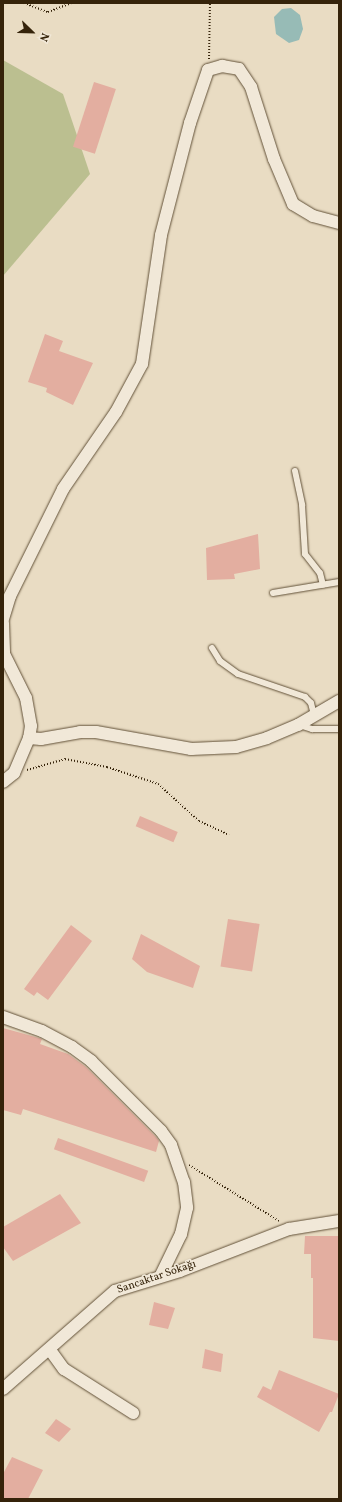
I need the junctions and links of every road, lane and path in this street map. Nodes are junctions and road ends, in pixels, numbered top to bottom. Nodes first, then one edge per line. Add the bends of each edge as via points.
1 (24, 3) edge
2 (71, 3) edge
3 (210, 3) edge
4 (208, 70) junction
5 (339, 223) edge
6 (295, 471) dead end
7 (339, 582) edge
8 (322, 585) junction
9 (273, 593) dead end
10 (3, 619) edge
11 (3, 623) edge
12 (212, 648) dead end
13 (339, 701) edge
14 (314, 715) junction
15 (298, 724) junction
16 (339, 729) edge
17 (29, 738) junction
18 (14, 774) junction
19 (3, 782) edge
20 (230, 835) dead end
21 (3, 1017) edge
22 (175, 1154) junction
23 (339, 1221) edge
24 (289, 1229) junction
25 (161, 1275) junction
26 (50, 1350) junction
27 (3, 1389) edge
28 (133, 1413) dead end

1 - 2 path via 48,12
3 - 4 path
4 - 5 street via 222,66 239,69 251,87 274,159 293,204 313,216
4 - 10 street via 190,123 161,235 142,364 116,412 63,489 19,577
6 - 8 lane via 302,505 305,554 320,573
7 - 8 lane
8 - 9 lane
11 - 17 street via 4,654 26,698 31,726
12 - 14 lane via 220,661 238,674 306,697 311,703
13 - 14 street
14 - 15 street
15 - 16 lane via 312,728
15 - 17 street via 250,743 213,749 158,744 96,732 80,732 41,739
17 - 18 street
18 - 19 street
18 - 20 path via 66,759 107,767 158,784 199,821
21 - 22 street via 42,1031 72,1047 91,1061 161,1131
22 - 24 path
22 - 25 street via 186,1196 185,1220
23 - 24 street, Sancaktar Sokağı
24 - 25 street, Sancaktar Sokağı
25 - 26 street, Sancaktar Sokağı via 115,1291
26 - 27 street, Sancaktar Sokağı
26 - 28 street via 64,1369

